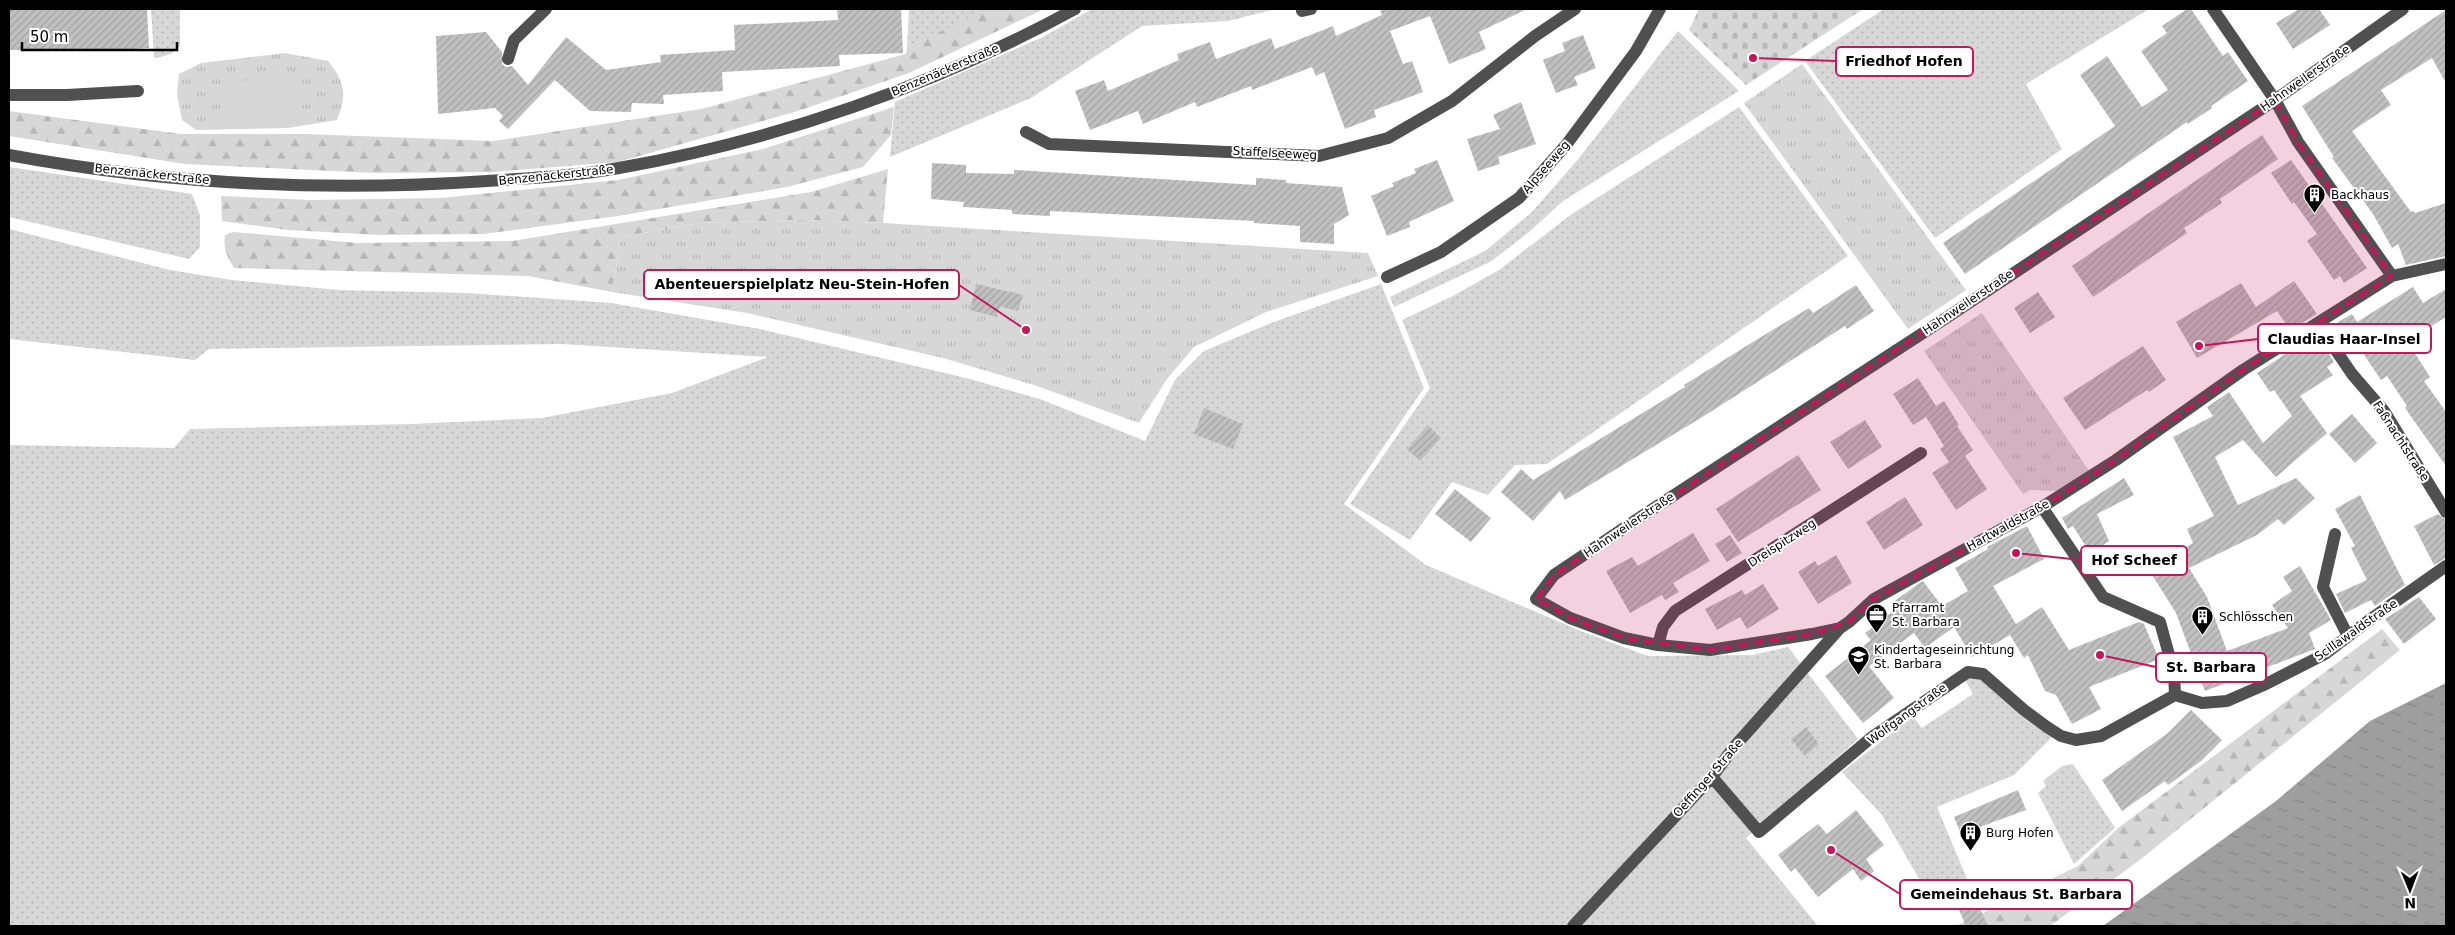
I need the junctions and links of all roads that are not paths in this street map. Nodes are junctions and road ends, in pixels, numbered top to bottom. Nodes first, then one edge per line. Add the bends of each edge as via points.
1 (546, 9) edge
2 (1075, 9) edge
3 (1575, 9) edge
4 (1659, 9) edge
5 (2213, 9) edge
6 (2403, 9) edge
7 (508, 60) dead end
8 (138, 91) dead end
9 (9, 95) edge
10 (2274, 100) junction
11 (1026, 132) dead end
12 (9, 155) edge
13 (2446, 264) edge
14 (2392, 276) junction
15 (1387, 277) dead end
16 (2318, 324) junction
17 (1921, 453) dead end
18 (2042, 507) junction
19 (2446, 512) edge
20 (2335, 534) dead end
21 (2446, 566) edge
22 (1536, 598) joint
23 (1840, 628) junction
24 (2348, 636) junction
25 (1658, 645) junction
26 (2176, 695) junction
27 (1712, 777) junction
28 (1573, 926) edge

1 - 7 street via 514,40
2 - 12 street, Benzenäckerstraße via 1028,34 902,90 757,136 616,169 440,185 312,185 201,180
3 - 11 street, Staffelseeweg via 1452,100 1388,138 1319,156 1049,144
4 - 15 street, Alpseeweg via 1636,51 1566,145 1519,198 1440,252
5 - 10 street
6 - 10 street, Hahnweilerstraße
8 - 9 street
10 - 14 street via 2298,142
10 - 22 street, Hahnweilerstraße via 1645,514 1554,576
13 - 14 street, Hartwaldstraße
14 - 16 street, Hartwaldstraße
16 - 18 street, Hartwaldstraße via 2243,370 2116,460
16 - 19 street, Faßnachtstraße via 2352,374 2384,411
17 - 25 street, Dreispitzweg via 1675,611 1662,627
18 - 23 street, Hartwaldstraße via 1874,599
18 - 26 street via 2103,597 2160,622 2174,672
20 - 24 street via 2323,587
21 - 24 street, Scillawaldstraße
22 - 25 street, Hartwaldstraße via 1570,618 1624,638
23 - 25 street, Hartwaldstraße via 1710,650
23 - 27 street, Oeffinger Straße via 1734,747
24 - 26 street, Scillawaldstraße via 2325,654 2227,701 2202,703
26 - 27 street, Wolfgangstraße via 2101,736 2076,740 2047,727 1983,674 1968,672 1872,738 1759,832
27 - 28 street, Oeffinger Straße

